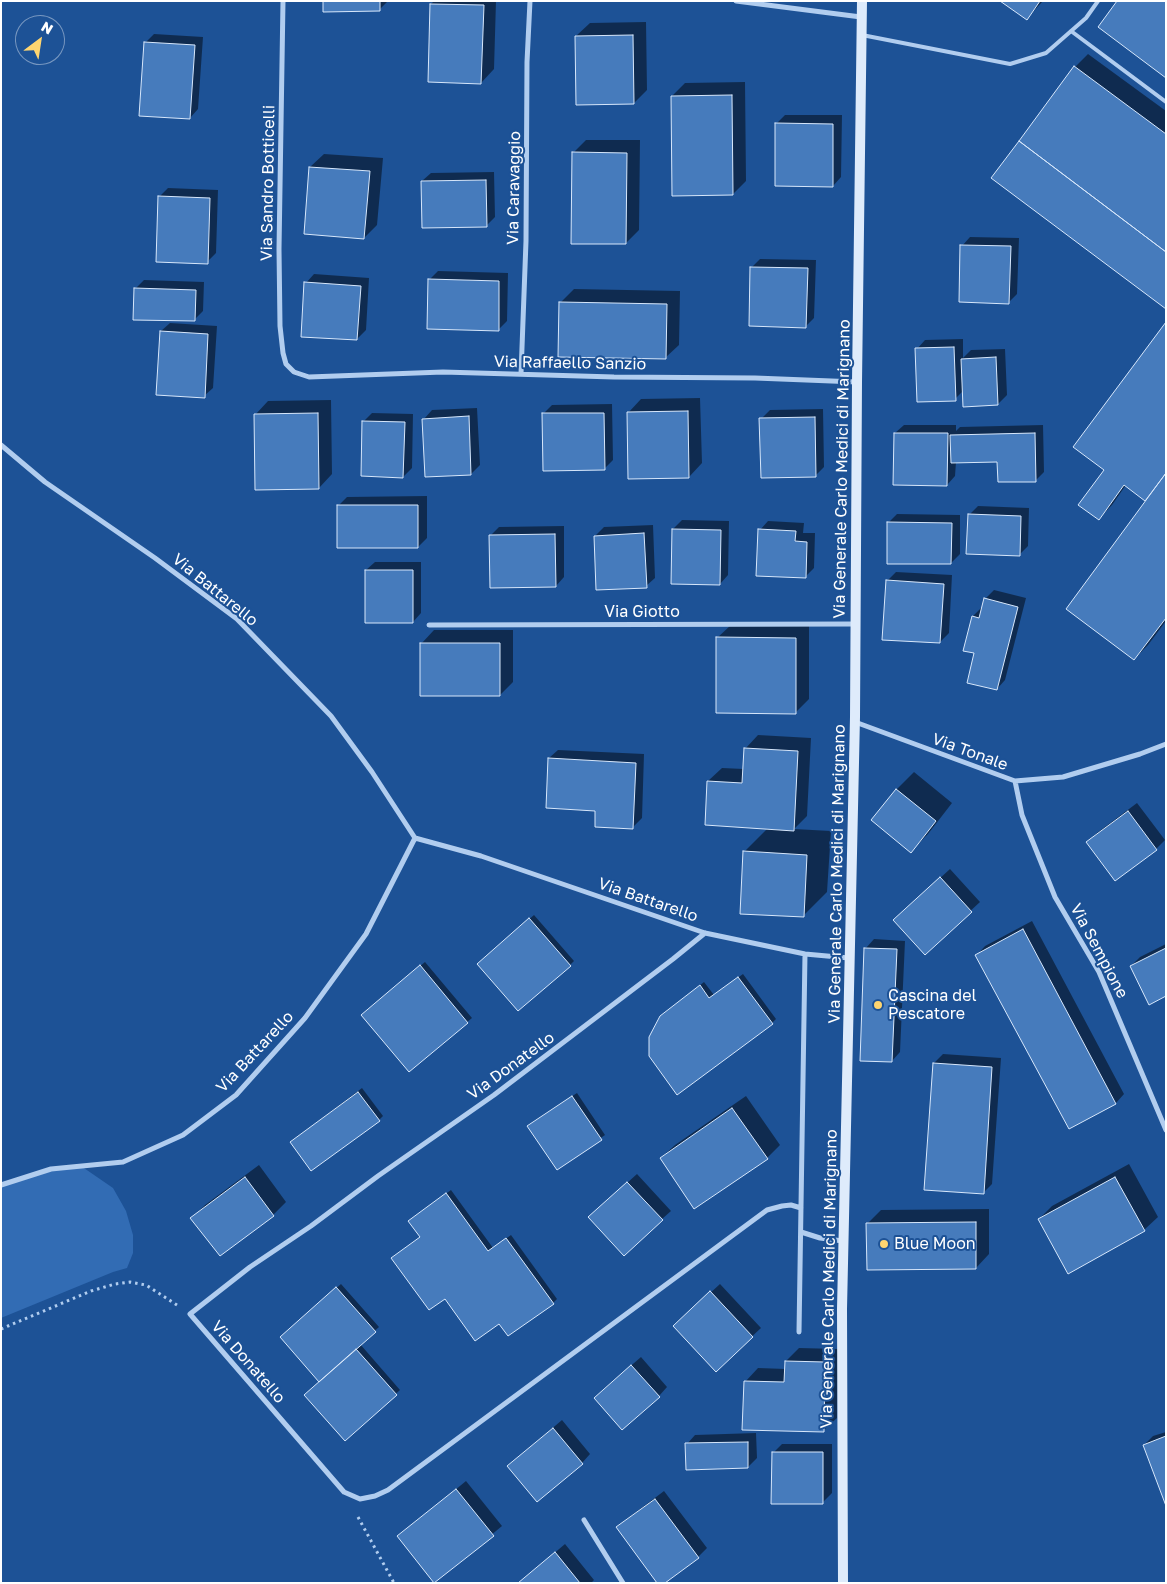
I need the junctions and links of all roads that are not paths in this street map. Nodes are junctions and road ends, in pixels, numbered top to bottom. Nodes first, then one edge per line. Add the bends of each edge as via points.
1 (283, 1) edge
2 (530, 1) edge
3 (736, 1) edge
4 (862, 1) edge
5 (1098, 1) edge
6 (862, 17) junction
7 (1070, 31) junction
8 (862, 35) junction
9 (1166, 102) edge
10 (286, 364) joint
11 (521, 374) junction
12 (857, 382) junction
13 (1, 445) edge
14 (429, 624) dead end
15 (855, 624) junction
16 (855, 722) junction
17 (1166, 744) edge
18 (1014, 781) junction
19 (415, 838) junction
20 (705, 933) junction
21 (805, 954) junction
22 (849, 958) junction
23 (1166, 1130) edge
24 (1, 1185) edge
25 (802, 1208) junction
26 (801, 1232) junction
27 (843, 1241) junction
28 (800, 1332) dead end
29 (584, 1520) dead end
30 (623, 1583) edge
31 (843, 1583) edge

1 - 10 street, Via Sandro Botticelli via 279,259 280,326
2 - 11 street, Via Caravaggio
3 - 6 street
4 - 6 street, Via Generale Carlo Medici di Marignano
5 - 7 lane via 1086,18
6 - 8 street, Via Generale Carlo Medici di Marignano
7 - 8 lane via 1046,53 1010,64
7 - 9 lane
8 - 12 street, Via Generale Carlo Medici di Marignano
10 - 11 street, Via Raffaello Sanzio via 294,372 309,377 443,372
11 - 12 street, Via Raffaello Sanzio
12 - 15 street, Via Generale Carlo Medici di Marignano
13 - 19 street, Via Battarello via 45,482 238,619 331,716
14 - 15 street, Via Giotto
15 - 16 street, Via Generale Carlo Medici di Marignano
16 - 18 street, Via Tonale
16 - 22 street, Via Generale Carlo Medici di Marignano
17 - 18 street, Via Tonale via 1063,777
18 - 23 street, Via Sempione via 1022,815 1056,897 1099,972
19 - 20 street, Via Battarello via 481,856
19 - 24 street, Via Battarello via 366,934 305,1018 236,1095 183,1134 123,1162 51,1169
20 - 21 street, Via Battarello
20 - 25 street, Via Donatello via 494,1095 250,1267 190,1314 344,1492 360,1499 388,1490 767,1210 791,1205
21 - 22 street, Via Battarello
21 - 25 street
22 - 27 street, Via Generale Carlo Medici di Marignano
25 - 26 street
26 - 27 street
26 - 28 street
27 - 31 street, Via Generale Carlo Medici di Marignano
29 - 30 street

